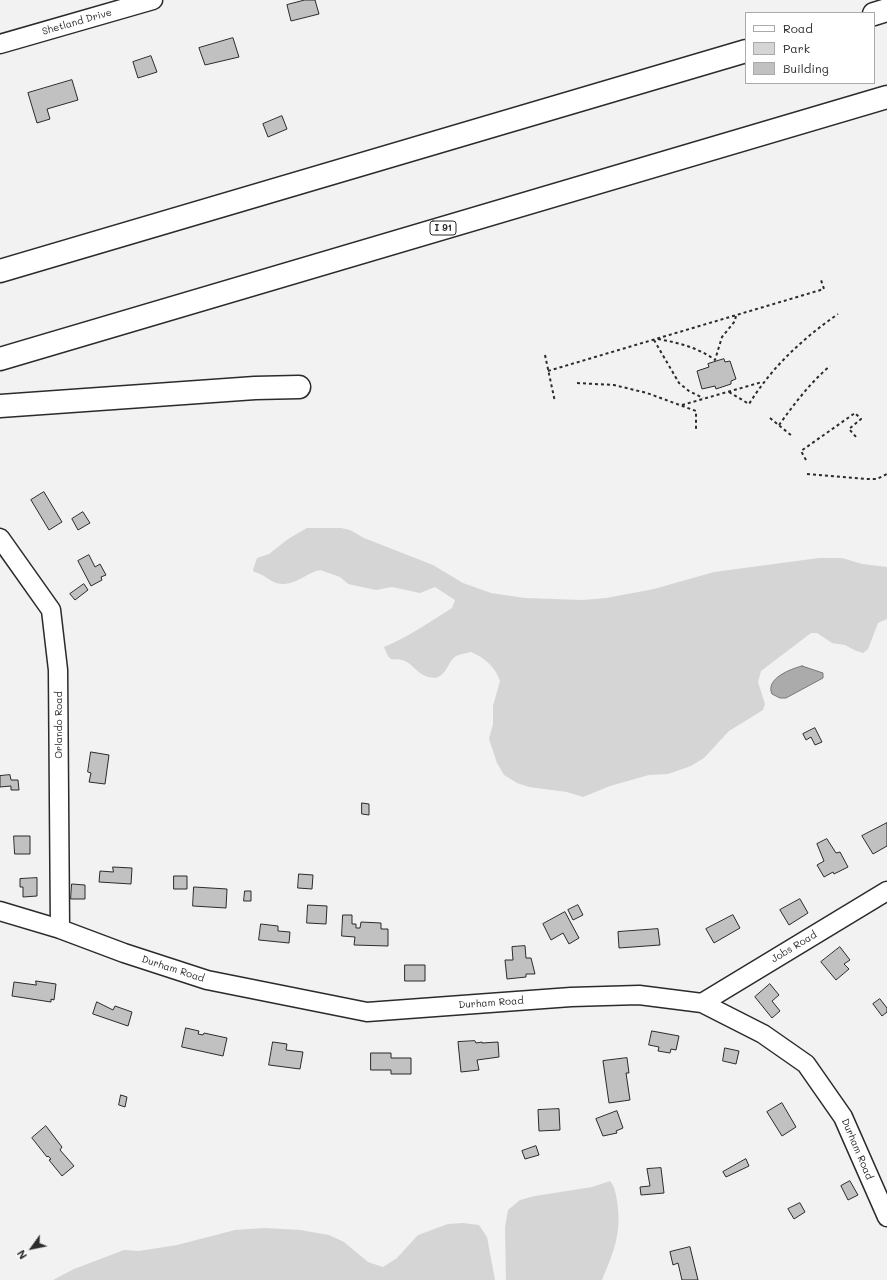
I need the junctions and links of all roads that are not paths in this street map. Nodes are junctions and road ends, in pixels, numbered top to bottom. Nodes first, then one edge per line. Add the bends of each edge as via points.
1 (153, 0) edge
2 (887, 10) edge
3 (875, 14) edge
4 (0, 44) edge
5 (745, 51) edge
6 (887, 97) edge
7 (0, 271) edge
8 (0, 359) edge
9 (300, 387) dead end
10 (0, 406) edge
11 (0, 538) edge
12 (887, 891) edge
13 (0, 911) edge
14 (60, 929) junction
15 (702, 1003) junction
16 (887, 1217) edge

1 - 4 street, Shetland Drive
2 - 3 highway
5 - 7 highway
6 - 8 highway, I 91
9 - 10 highway via 266,387
11 - 14 street, Orlando Road via 51,610 58,670
12 - 15 street, Jobs Road
13 - 14 street, Durham Road
14 - 15 street, Durham Road via 207,980 367,1012 571,997 639,995
15 - 16 street, Durham Road via 763,1034 806,1064 843,1116

